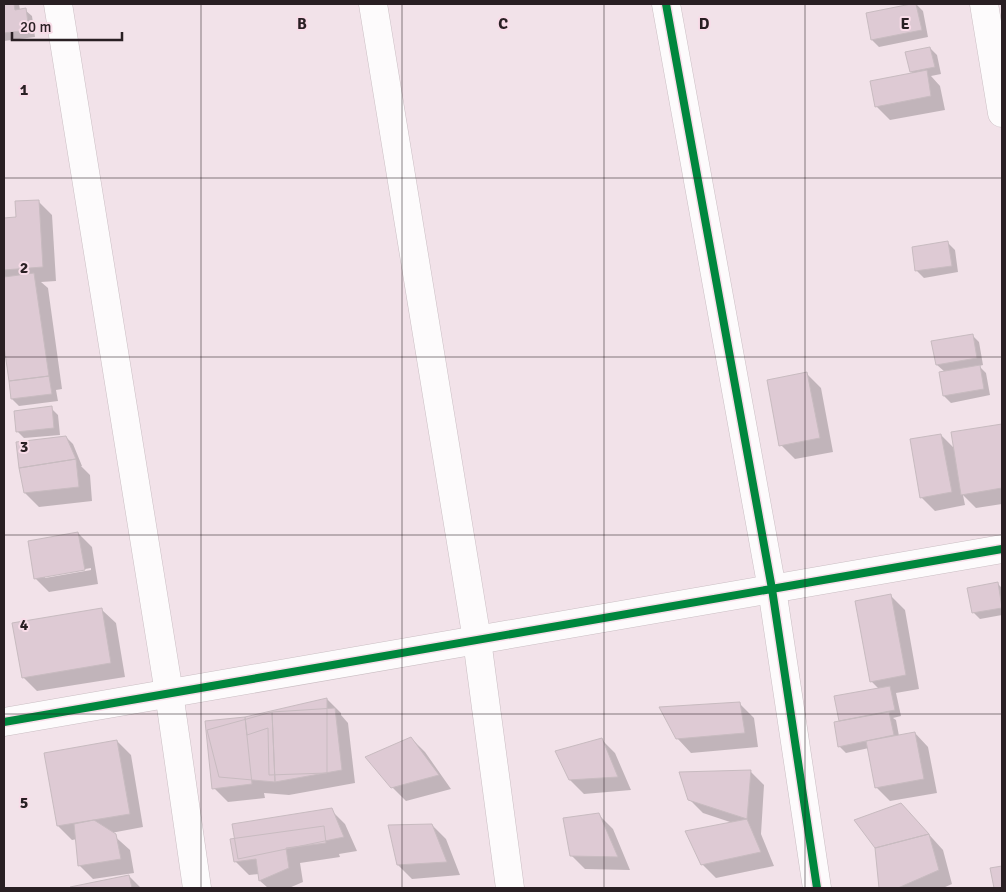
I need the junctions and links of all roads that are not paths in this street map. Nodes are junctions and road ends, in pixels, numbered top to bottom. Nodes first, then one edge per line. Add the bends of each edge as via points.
1 (58, 4) edge
2 (373, 4) edge
3 (666, 4) edge
4 (984, 4) edge
5 (1002, 113) edge
6 (1002, 549) edge
7 (772, 589) junction
8 (477, 640) junction
9 (169, 693) junction
10 (4, 722) edge
11 (197, 888) edge
12 (510, 888) edge
13 (817, 888) edge

1 - 9 street
2 - 8 street
3 - 7 street
4 - 5 street
6 - 7 street
7 - 8 street
7 - 13 street
8 - 9 street
8 - 12 street
9 - 10 street
9 - 11 street

